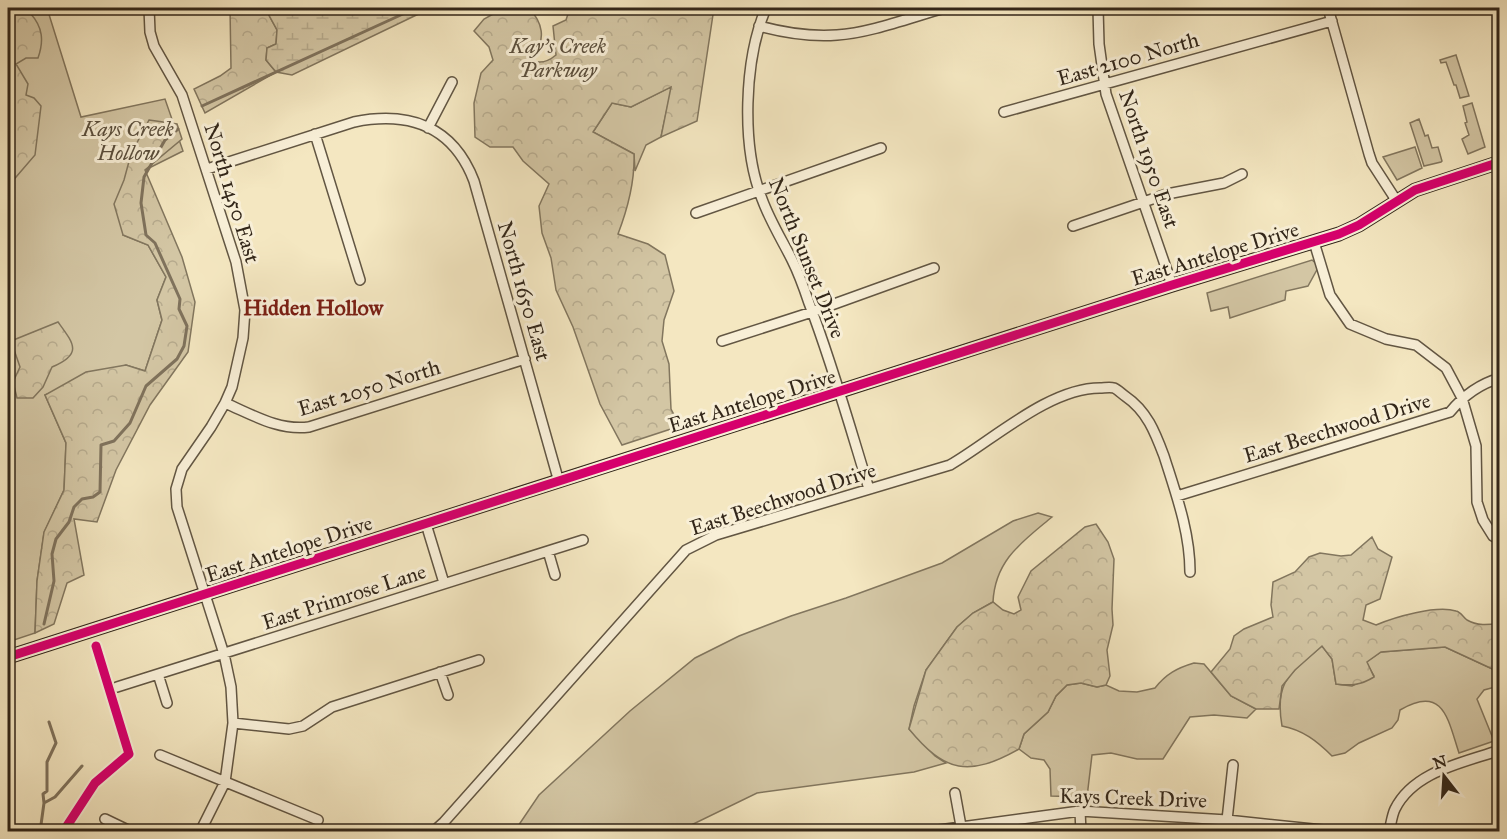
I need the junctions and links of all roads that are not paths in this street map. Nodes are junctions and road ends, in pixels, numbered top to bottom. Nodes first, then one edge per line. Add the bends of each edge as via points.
1 (149, 8) edge
2 (766, 8) edge
3 (945, 8) edge
4 (1098, 8) edge
5 (1328, 8) edge
6 (1332, 21) junction
7 (759, 26) junction
8 (452, 82) dead end
9 (1104, 84) junction
10 (1004, 112) dead end
11 (428, 128) junction
12 (315, 134) junction
13 (881, 148) dead end
14 (1500, 162) edge
15 (207, 169) junction
16 (1242, 174) dead end
17 (759, 191) junction
18 (1396, 200) junction
19 (1145, 201) junction
20 (696, 213) dead end
21 (1073, 226) dead end
22 (1314, 242) junction
23 (934, 268) dead end
24 (360, 280) dead end
25 (1172, 285) junction
26 (812, 312) junction
27 (722, 341) dead end
28 (525, 359) junction
29 (1500, 378) edge
30 (838, 393) junction
31 (1462, 398) junction
32 (225, 403) junction
33 (559, 482) junction
34 (868, 489) junction
35 (1177, 496) junction
36 (426, 524) junction
37 (583, 540) dead end
38 (1500, 540) edge
39 (548, 551) junction
40 (1190, 572) dead end
41 (555, 575) dead end
42 (444, 584) junction
43 (205, 595) junction
44 (224, 654) junction
45 (8, 657) edge
46 (479, 660) dead end
47 (440, 672) junction
48 (158, 674) junction
49 (117, 687) dead end
50 (448, 695) dead end
51 (167, 703) dead end
52 (233, 723) junction
53 (1500, 750) edge
54 (160, 755) dead end
55 (1233, 765) dead end
56 (225, 782) junction
57 (955, 793) dead end
58 (1080, 810) junction
59 (105, 819) dead end
60 (1227, 819) junction
61 (318, 820) dead end
62 (961, 826) junction
63 (132, 831) edge
64 (200, 831) edge
65 (433, 831) edge
66 (924, 831) edge
67 (1081, 831) edge
68 (1342, 831) edge
69 (1389, 831) edge

1 - 15 street, North 1450 East via 154,46 182,94
2 - 7 street, North Sunset Drive
3 - 7 street via 840,35 786,33
4 - 9 street, North 1950 East
5 - 6 street
6 - 9 street, East 2100 North
6 - 18 street via 1372,163
7 - 17 street, North Sunset Drive via 748,93 749,142
8 - 11 street
9 - 10 street, East 2100 North
9 - 19 street, North 1950 East
11 - 12 street, North 1650 East via 388,117
11 - 28 street, North 1650 East via 445,138 468,167
12 - 15 street, North 1650 East
12 - 24 street
13 - 17 street
14 - 18 main road, East Antelope Drive via 1425,185
15 - 32 street, North 1450 East via 237,262 244,310 238,366
16 - 19 street via 1224,183
17 - 20 street
17 - 26 street, North Sunset Drive via 793,261
18 - 22 main road, East Antelope Drive via 1359,225
19 - 21 street
19 - 25 street, North 1950 East
22 - 25 main road, East Antelope Drive
22 - 31 street via 1330,295 1350,324 1386,339 1416,345 1446,368
23 - 26 street
25 - 30 main road, East Antelope Drive
26 - 27 street
26 - 30 street, North Sunset Drive
28 - 32 street, East 2050 North via 309,427 281,426
28 - 33 street, North 1650 East
29 - 31 street, East Beechwood Drive
30 - 33 main road, East Antelope Drive
30 - 34 street, North Sunset Drive
31 - 35 street, East Beechwood Drive via 1450,412
31 - 38 street via 1476,446 1477,502 1483,520
32 - 43 street, North 1450 East via 182,469 176,489 177,507
33 - 36 main road, East Antelope Drive
34 - 35 street, East Beechwood Drive via 950,465 1046,404 1088,388 1114,388 1139,405 1155,431
34 - 65 street, East Beechwood Drive via 716,535 686,550
35 - 40 street, East Beechwood Drive via 1190,551
36 - 42 street
36 - 43 main road, East Antelope Drive
37 - 39 street, East Primrose Lane
39 - 41 street
39 - 42 street, East Primrose Lane
42 - 44 street, East Primrose Lane
43 - 44 street, North 1450 East
43 - 45 main road, East Antelope Drive
44 - 48 street, East Primrose Lane
44 - 52 street, North 1450 East
46 - 47 street
47 - 50 street
47 - 52 street via 332,707 303,726 289,729
48 - 49 street, East Primrose Lane
48 - 51 street
52 - 56 street, North 1450 East
53 - 69 street via 1423,778 1408,790 1395,810
54 - 56 street
55 - 60 street
56 - 61 street
56 - 64 street, North 1450 East
57 - 62 street
58 - 60 street, Kays Creek Drive
58 - 62 street, Kays Creek Drive
58 - 67 street
59 - 63 street
60 - 68 street, Kays Creek Drive
62 - 66 street, Kays Creek Drive

